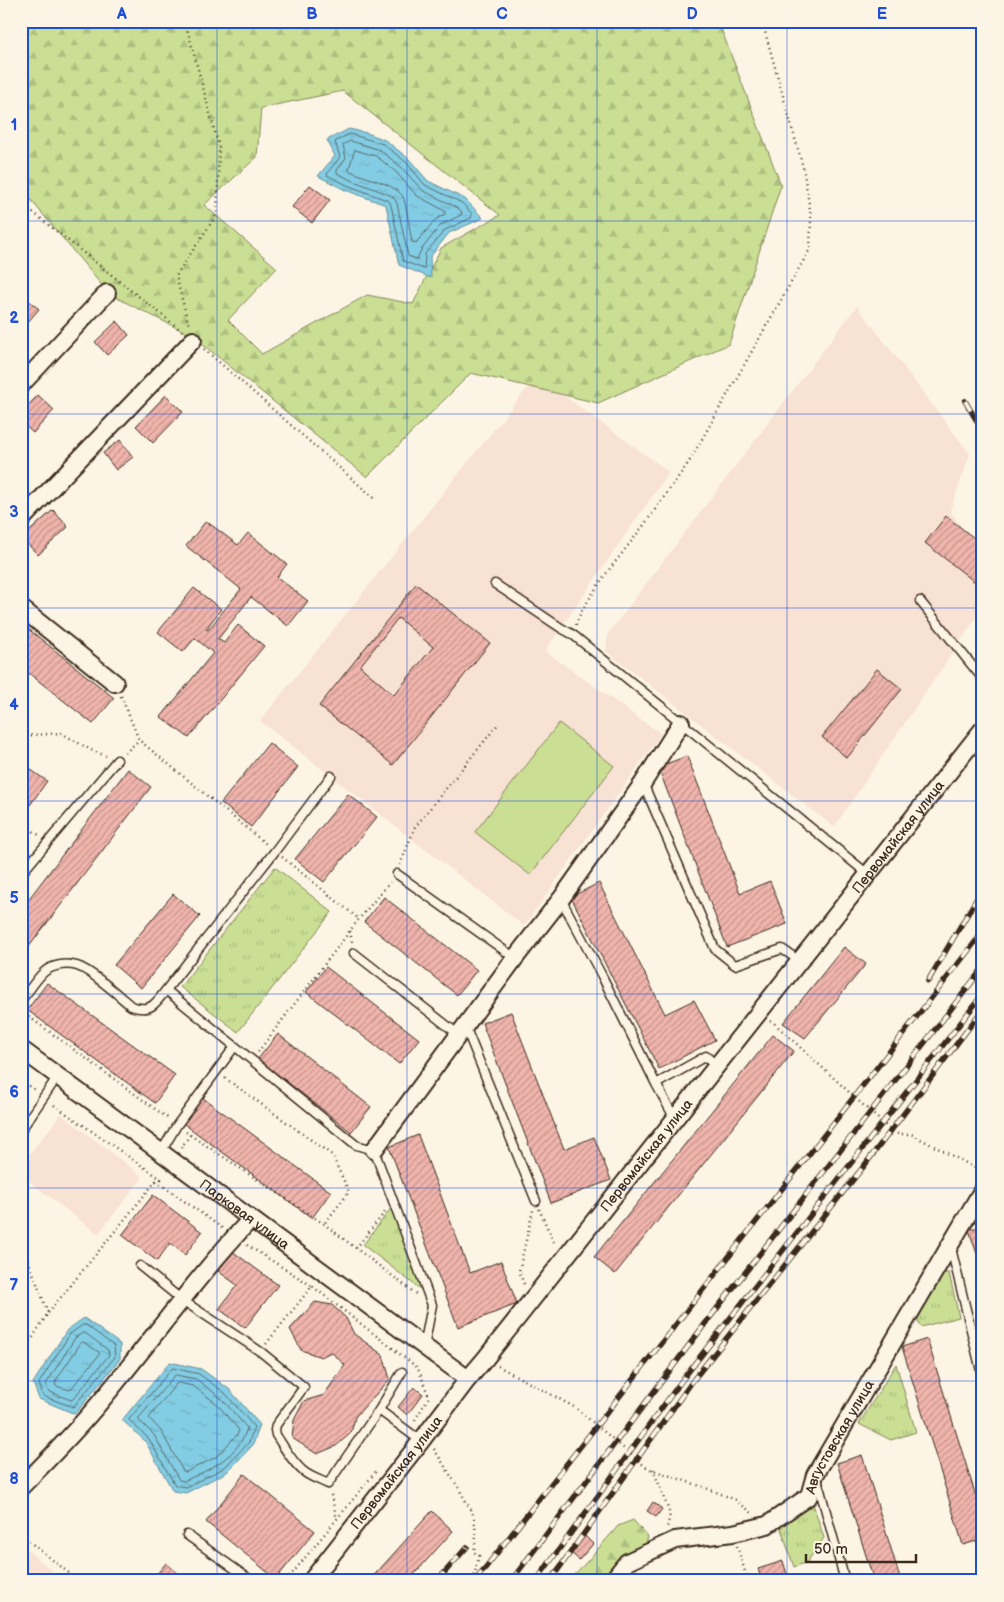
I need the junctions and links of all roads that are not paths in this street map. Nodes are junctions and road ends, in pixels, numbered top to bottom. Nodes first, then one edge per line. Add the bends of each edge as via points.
1 (107, 293) dead end
2 (193, 340) road end
3 (21, 386) edge
4 (21, 520) edge
5 (496, 584) dead end
6 (920, 601) dead end
7 (21, 608) edge
8 (983, 679) edge
9 (115, 683) road end
10 (681, 723) junction
11 (983, 729) edge
12 (117, 760) road end
13 (331, 776) dead end
14 (643, 783) junction
15 (21, 874) edge
16 (397, 874) road end
17 (869, 875) junction
18 (561, 899) junction
19 (354, 953) dead end
20 (515, 958) junction
21 (800, 961) junction
22 (166, 990) junction
23 (24, 991) edge
24 (21, 1000) edge
25 (462, 1030) junction
26 (235, 1046) junction
27 (21, 1049) edge
28 (717, 1066) junction
29 (58, 1076) junction
30 (656, 1084) junction
31 (675, 1118) junction
32 (21, 1130) edge
33 (374, 1150) junction
34 (161, 1152) junction
35 (983, 1189) edge
36 (536, 1201) road end
37 (251, 1219) junction
38 (950, 1246) junction
39 (140, 1266) dead end
40 (182, 1300) junction
41 (424, 1346) junction
42 (402, 1372) dead end
43 (468, 1379) junction
44 (983, 1379) edge
45 (379, 1410) junction
46 (414, 1436) junction
47 (816, 1474) junction
48 (21, 1487) edge
49 (187, 1535) dead end
50 (252, 1581) edge
51 (310, 1581) edge
52 (612, 1581) edge
53 (845, 1581) edge

1 - 3 street
2 - 4 street
5 - 10 lane via 572,634
6 - 8 lane
7 - 9 street
10 - 14 street
10 - 17 lane
11 - 17 street, Первомайская улица
12 - 15 lane
13 - 22 lane
14 - 18 street
14 - 21 lane via 715,949 736,965 782,949
16 - 20 lane
17 - 21 street, Первомайская улица
18 - 20 street
18 - 30 lane
19 - 25 lane
20 - 25 street
21 - 28 street, Первомайская улица
22 - 23 lane via 153,1006 139,1009 78,966 63,965 43,972
22 - 26 lane
23 - 24 lane
25 - 33 street
25 - 36 lane
26 - 33 lane via 356,1145
26 - 34 lane
27 - 29 street, Парковая улица
28 - 30 lane via 706,1056
28 - 31 street, Первомайская улица
29 - 32 lane
29 - 34 street, Парковая улица
30 - 31 lane
31 - 43 street, Первомайская улица
33 - 41 lane via 432,1305
34 - 37 street, Парковая улица
35 - 38 street, Августовская улица
37 - 40 street
37 - 41 street, Парковая улица
38 - 44 lane
38 - 47 street, Августовская улица
39 - 40 lane
40 - 45 lane via 261,1352 304,1388 275,1430 304,1472 328,1484
40 - 48 street via 105,1396
41 - 43 street, Парковая улица
42 - 45 lane
43 - 46 street, Первомайская улица
45 - 46 lane
46 - 51 street, Первомайская улица
47 - 52 street, Августовская улица via 809,1496 767,1525 733,1534 675,1540 627,1562
47 - 53 lane
49 - 50 lane

